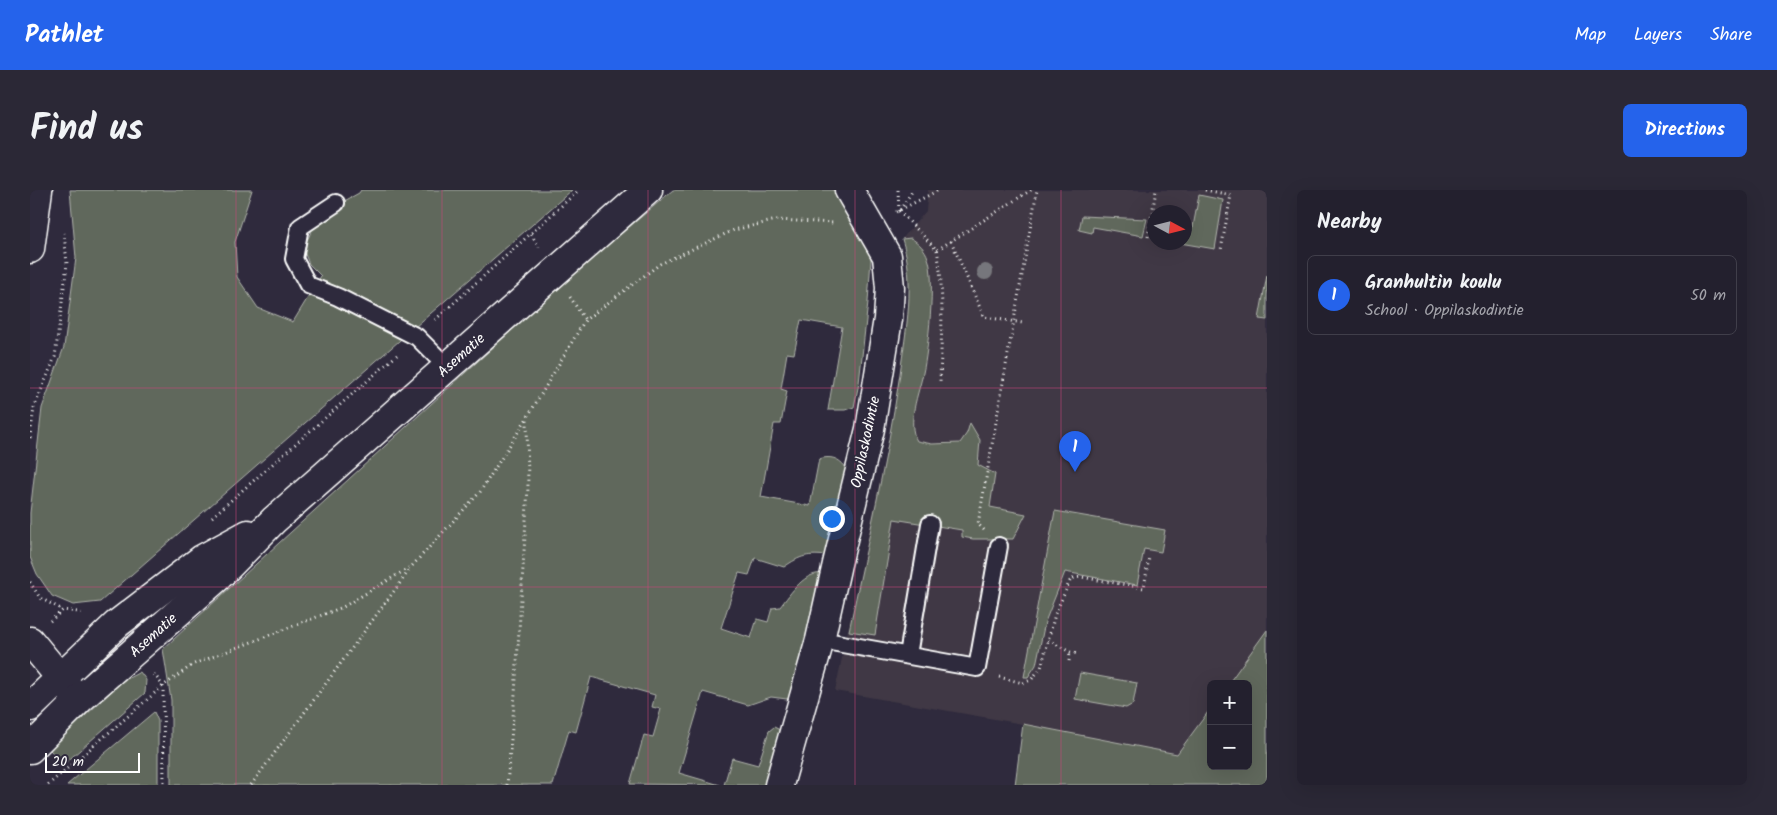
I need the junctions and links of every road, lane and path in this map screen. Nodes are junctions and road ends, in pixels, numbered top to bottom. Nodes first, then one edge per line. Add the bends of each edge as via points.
1 (38, 190) edge
2 (579, 190) edge
3 (648, 190) edge
4 (849, 190) edge
5 (913, 190) edge
6 (939, 190) edge
7 (1031, 190) edge
8 (1037, 190) edge
9 (1156, 190) edge
10 (1205, 190) edge
11 (336, 203) dead end
12 (1153, 205) edge
13 (899, 212) junction
14 (865, 220) junction
15 (64, 228) dead end
16 (530, 234) junction
17 (951, 241) junction
18 (539, 247) dead end
19 (30, 249) edge
20 (937, 250) junction
21 (1221, 250) dead end
22 (570, 296) dead end
23 (585, 320) junction
24 (1013, 322) junction
25 (1023, 323) dead end
26 (417, 337) junction
27 (447, 367) junction
28 (940, 383) dead end
29 (527, 418) junction
30 (30, 438) edge
31 (209, 520) dead end
32 (274, 520) junction
33 (930, 524) dead end
34 (999, 546) joint
35 (1149, 557) dead end
36 (412, 566) junction
37 (30, 582) edge
38 (63, 610) junction
39 (88, 613) dead end
40 (37, 634) edge
41 (820, 640) junction
42 (1048, 640) junction
43 (1070, 652) junction
44 (1077, 654) dead end
45 (908, 655) junction
46 (1069, 661) dead end
47 (61, 678) junction
48 (1003, 679) dead end
49 (163, 686) junction
50 (79, 700) junction
51 (30, 707) edge
52 (30, 749) edge
53 (48, 785) edge
54 (164, 785) edge
55 (251, 785) edge
56 (507, 785) edge
57 (779, 785) edge

1 - 19 street
2 - 16 path
3 - 27 street, Asematie
4 - 14 street, Oppilaskodintie
5 - 13 path
6 - 13 path
7 - 17 path
8 - 24 path
9 - 12 path
10 - 21 path via 1231,195
11 - 26 lane via 300,227 294,259 308,285
13 - 14 path via 879,212
13 - 20 path
14 - 23 path via 854,226 777,220 734,230 660,264
14 - 41 street, Oppilaskodintie via 887,256 888,319 870,430
15 - 30 path via 67,264 55,357 34,408
16 - 18 path
16 - 26 path
17 - 20 path
17 - 24 path via 984,317
20 - 28 path via 942,331
22 - 23 path
23 - 29 path
24 - 25 path
24 - 34 path via 978,524
26 - 27 lane
26 - 31 path
27 - 32 street, Asematie
29 - 36 path via 480,492
29 - 56 path via 528,488
32 - 47 street, Asematie via 202,559 117,624
32 - 50 street, Asematie via 217,578
33 - 45 lane
34 - 45 lane via 977,668
35 - 42 path via 1144,588 1081,576 1074,578 1055,614
36 - 49 path via 343,607 194,664
36 - 55 path
37 - 38 path via 40,598
38 - 39 path
38 - 40 path
40 - 47 street
41 - 45 lane
41 - 57 street, Oppilaskodintie
42 - 43 path
42 - 48 path via 1041,668 1031,680 1022,683
43 - 44 path
43 - 46 path
47 - 50 street
47 - 51 street, Asematie
49 - 53 path
49 - 54 path
50 - 52 street, Asematie

